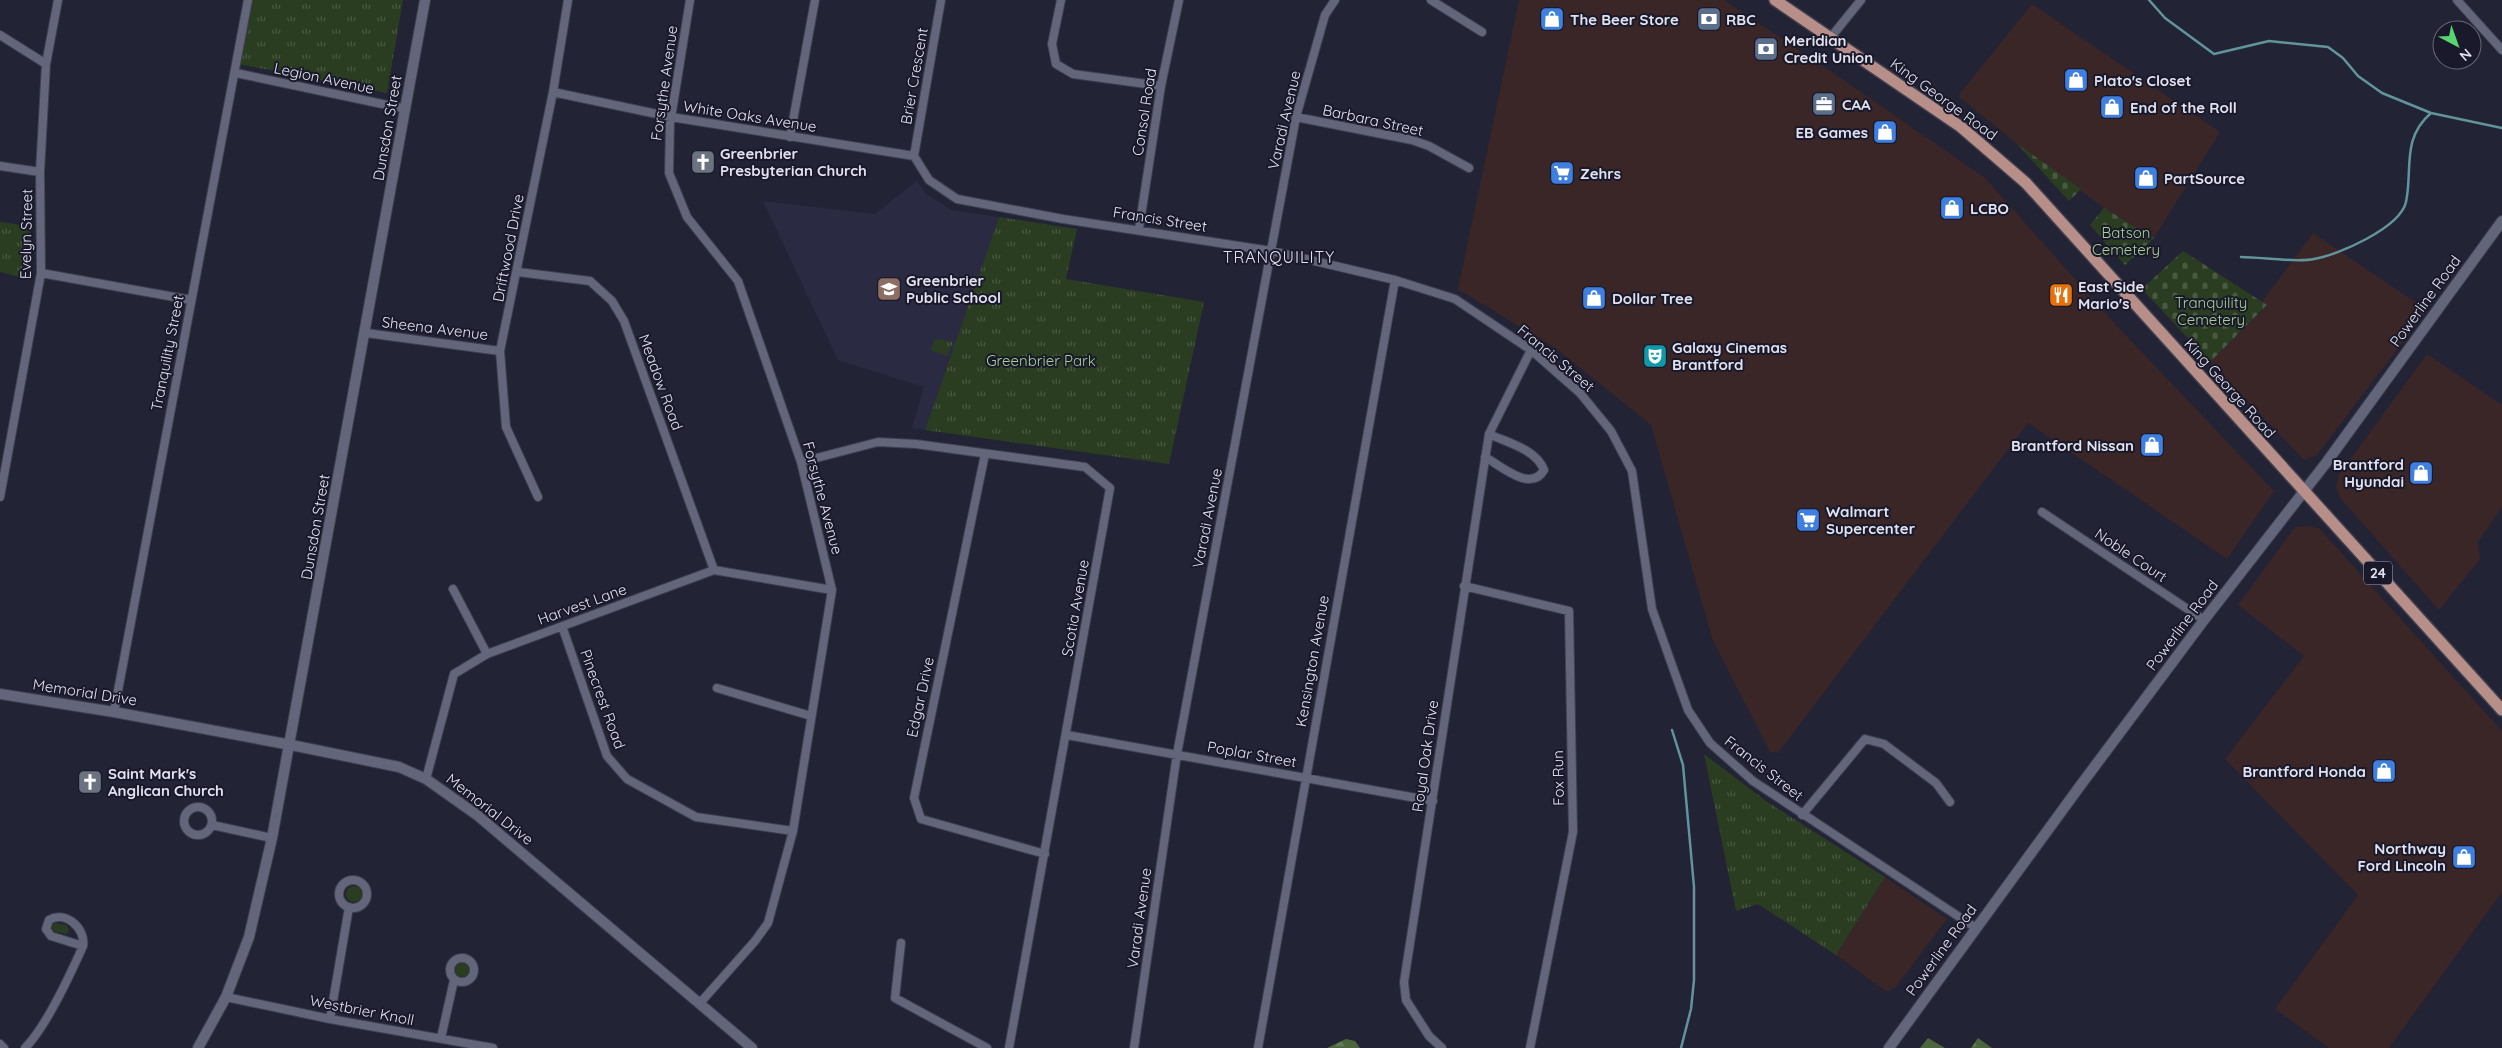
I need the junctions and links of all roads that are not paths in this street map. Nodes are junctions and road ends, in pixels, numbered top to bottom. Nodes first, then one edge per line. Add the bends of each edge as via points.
1 (58, 0) edge
2 (248, 0) edge
3 (424, 0) edge
4 (568, 0) edge
5 (690, 0) edge
6 (815, 0) edge
7 (941, 0) edge
8 (1061, 0) edge
9 (1179, 0) edge
10 (1335, 0) edge
11 (1432, 0) edge
12 (1775, 0) edge
13 (1861, 0) edge
14 (2457, 0) edge
15 (1482, 32) dead end
16 (0, 36) edge
17 (1831, 37) junction
18 (2502, 50) edge
19 (46, 64) junction
20 (236, 73) junction
21 (1161, 86) junction
22 (552, 92) junction
23 (406, 109) junction
24 (671, 117) junction
25 (1296, 118) junction
26 (790, 137) junction
27 (914, 156) junction
28 (0, 166) edge
29 (1469, 168) dead end
30 (40, 172) junction
31 (2502, 221) edge
32 (1140, 229) junction
33 (1272, 251) junction
34 (518, 272) junction
35 (41, 273) junction
36 (1395, 280) junction
37 (191, 300) junction
38 (366, 333) junction
39 (1531, 350) junction
40 (500, 351) junction
41 (1489, 434) junction
42 (984, 454) junction
43 (1485, 457) junction
44 (801, 462) junction
45 (2304, 492) junction
46 (0, 497) edge
47 (538, 497) dead end
48 (2042, 512) dead end
49 (714, 570) junction
50 (1464, 586) junction
51 (453, 589) dead end
52 (832, 590) junction
53 (2204, 620) junction
54 (562, 626) junction
55 (486, 654) junction
56 (716, 688) dead end
57 (0, 694) edge
58 (2502, 710) edge
59 (114, 712) junction
60 (811, 716) junction
61 (1067, 735) junction
62 (291, 745) junction
63 (1177, 754) junction
64 (1305, 777) junction
65 (426, 780) junction
66 (1433, 801) junction
67 (1950, 802) dead end
68 (1802, 815) junction
69 (212, 825) dead end
70 (793, 831) junction
71 (272, 838) junction
72 (1044, 854) junction
73 (349, 908) dead end
74 (1976, 928) junction
75 (901, 943) dead end
76 (83, 946) junction
77 (454, 980) dead end
78 (226, 997) junction
79 (700, 1004) junction
80 (330, 1018) junction
81 (441, 1038) junction
82 (0, 1044) edge
83 (4, 1048) edge
84 (26, 1048) edge
85 (198, 1048) edge
86 (493, 1048) edge
87 (752, 1048) edge
88 (987, 1048) edge
89 (1009, 1048) edge
90 (1134, 1048) edge
91 (1258, 1048) edge
92 (1442, 1048) edge
93 (1530, 1048) edge
94 (1888, 1048) edge

1 - 19 street, Evelyn Street
2 - 20 street, Tranquility Street
3 - 23 main road, Dunsdon Street
4 - 22 street, Driftwood Drive
5 - 24 street, Forsythe Avenue
6 - 26 street
7 - 27 street, Brier Crescent
8 - 21 street via 1052,44 1056,64 1073,74
9 - 21 street, Consol Road
10 - 25 street, Varadi Avenue via 1325,15
11 - 15 street
12 - 17 main road, King George Road / 24
13 - 17 street
14 - 18 street
16 - 19 street
17 - 45 main road, King George Road / 24 via 1961,127 2026,183
19 - 30 street, Evelyn Street
20 - 23 street, Legion Avenue
20 - 37 street, Tranquility Street
21 - 32 street, Consol Road
22 - 24 street, White Oaks Avenue
22 - 34 street, Driftwood Drive
23 - 38 main road, Dunsdon Street
24 - 26 street, White Oaks Avenue
24 - 44 street, Forsythe Avenue via 669,173 687,217 738,281
25 - 29 street, Barbara Street via 1412,140
25 - 33 street, Varadi Avenue
26 - 27 street, White Oaks Avenue
27 - 32 street, Francis Street via 929,180 957,199 1063,219
28 - 30 street
30 - 35 street, Evelyn Street
31 - 45 main road, Powerline Road
32 - 33 street, Francis Street
33 - 36 street, Francis Street
33 - 63 street, Varadi Avenue
34 - 40 street, Driftwood Drive
34 - 49 street, Meadow Road via 590,281 612,301 624,322
35 - 37 street
35 - 46 street, Evelyn Street
36 - 39 street, Francis Street via 1455,299
36 - 64 street, Kensington Avenue
37 - 59 street, Tranquility Street
38 - 40 street, Sheena Avenue
38 - 62 main road, Dunsdon Street
39 - 41 street, Royal Oak Drive
39 - 68 street, Francis Street via 1580,393 1611,431 1632,470 1652,609 1688,710 1710,743 1754,781
40 - 47 street, Driftwood Drive via 506,427
41 - 43 street, Royal Oak Drive
41 - 43 street via 1528,452 1540,461 1544,470 1540,478 1533,481 1522,479
42 - 44 street, Scotia Avenue via 878,442
42 - 61 street, Scotia Avenue via 1085,467 1110,488
42 - 72 street, Edgar Drive via 914,798 921,820
43 - 50 street, Royal Oak Drive
44 - 52 street, Forsythe Avenue
45 - 53 main road, Powerline Road
45 - 58 main road, King George Road / 24
48 - 53 street, Noble Court
49 - 52 street, Harvest Lane
49 - 54 street, Harvest Lane
50 - 66 street, Royal Oak Drive
50 - 93 street, Fox Run via 1569,611 1573,832
51 - 55 street
52 - 60 street, Forsythe Avenue
53 - 74 main road, Powerline Road
54 - 55 street, Harvest Lane
54 - 70 street, Pinecrest Road via 607,756 627,779 696,817
55 - 65 street, Harvest Lane via 454,674
56 - 60 street
57 - 59 main road, Memorial Drive
59 - 62 main road, Memorial Drive
60 - 70 street, Forsythe Avenue
61 - 63 street, Poplar Street
61 - 72 street, Scotia Avenue
62 - 65 main road, Memorial Drive via 399,767
62 - 71 main road, Dunsdon Street
63 - 64 street, Poplar Street
63 - 90 street, Varadi Avenue
64 - 66 street, Poplar Street
64 - 91 street, Kensington Avenue
65 - 79 main road, Memorial Drive via 477,815
66 - 92 street, Royal Oak Drive via 1404,982 1406,1000 1429,1036
67 - 68 street via 1936,783 1884,744 1865,740
68 - 74 street, Francis Street
69 - 71 street
70 - 79 street, Forsythe Avenue via 768,923
71 - 78 main road, Dunsdon Street via 249,937
72 - 89 street, Scotia Avenue
73 - 80 street
74 - 94 main road, Powerline Road
75 - 88 street via 895,998
76 - 76 street via 51,936 46,928 49,920 58,917 74,923 82,932
76 - 84 street via 37,1035
77 - 81 street
78 - 80 street, Westbrier Knoll
78 - 85 main road, Dunsdon Street
79 - 87 main road, Memorial Drive
80 - 81 street, Westbrier Knoll
81 - 86 street, Westbrier Knoll
82 - 83 street

